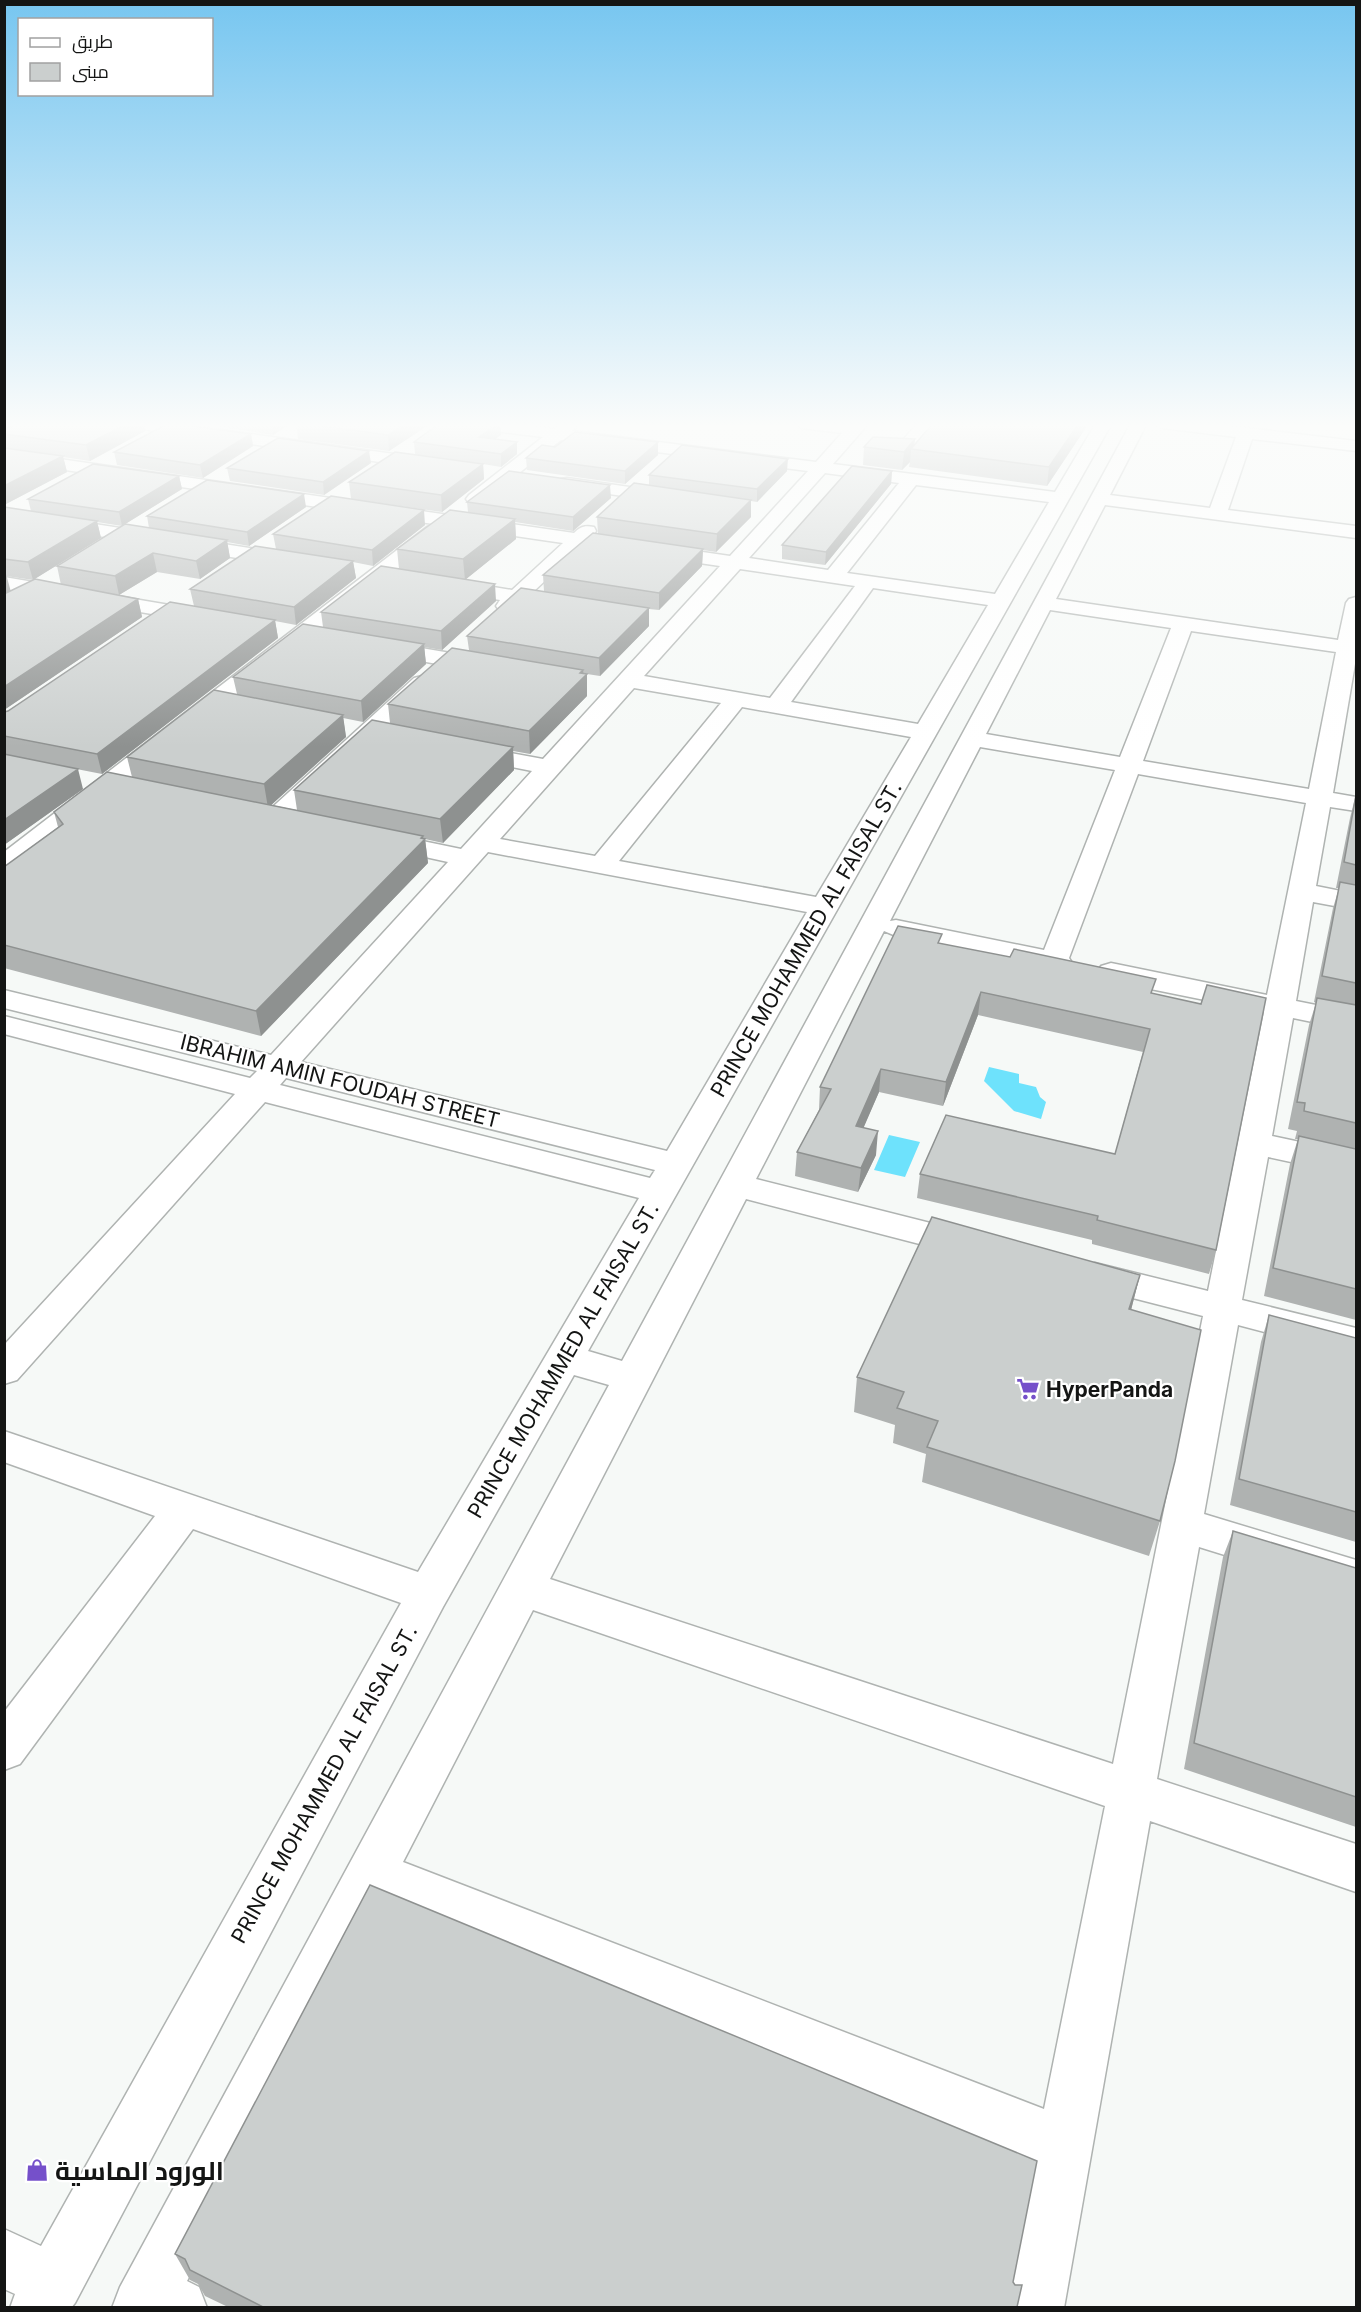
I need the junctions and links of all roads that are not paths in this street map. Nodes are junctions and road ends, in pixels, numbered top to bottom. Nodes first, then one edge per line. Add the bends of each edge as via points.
1 (106, 531) edge
2 (131, 531) edge
3 (433, 531) edge
4 (511, 531) edge
5 (588, 531) edge
6 (755, 531) edge
7 (870, 531) edge
8 (1042, 531) edge
9 (1082, 531) edge
10 (126, 534) junction
11 (577, 541) junction
12 (272, 542) edge
13 (106, 546) edge
14 (253, 554) junction
15 (310, 563) edge
16 (733, 564) junction
17 (355, 570) edge
18 (225, 573) edge
19 (378, 574) junction
20 (57, 576) edge
21 (401, 578) edge
22 (832, 578) junction
23 (4, 583) edge
24 (436, 583) edge
25 (867, 583) junction
26 (37, 588) junction
27 (517, 596) junction
28 (188, 598) edge
29 (1002, 602) junction
30 (13, 603) edge
31 (1044, 603) junction
32 (1356, 603) edge
33 (575, 605) edge
34 (170, 611) junction
35 (491, 620) edge
36 (225, 621) edge
37 (150, 624) edge
38 (1183, 624) junction
39 (279, 630) dead end
40 (301, 634) junction
41 (324, 638) edge
42 (465, 643) edge
43 (358, 644) edge
44 (1352, 649) edge
45 (448, 659) junction
46 (506, 669) edge
47 (960, 671) junction
48 (1004, 679) junction
49 (615, 685) junction
50 (735, 699) junction
51 (213, 702) junction
52 (777, 706) junction
53 (246, 709) edge
54 (925, 732) junction
55 (972, 739) junction
56 (447, 748) edge
57 (1128, 765) junction
58 (549, 767) junction
59 (74, 777) edge
60 (108, 784) junction
61 (142, 791) edge
62 (1338, 801) edge
63 (275, 818) edge
64 (365, 837) edge
65 (474, 850) junction
66 (4, 865) edge
67 (602, 866) junction
68 (1302, 892) junction
69 (1356, 902) edge
70 (824, 907) junction
71 (874, 924) junction
72 (1054, 960) junction
73 (4, 999) edge
74 (1280, 1006) junction
75 (1356, 1022) edge
76 (4, 1025) edge
77 (279, 1066) junction
78 (258, 1090) junction
79 (399, 1096) junction
80 (380, 1121) junction
81 (1255, 1143) junction
82 (1356, 1166) edge
83 (668, 1178) junction
84 (735, 1185) junction
85 (997, 1251) edge
86 (1065, 1269) edge
87 (1223, 1309) junction
88 (1356, 1342) edge
89 (564, 1358) junction
90 (4, 1370) edge
91 (633, 1378) junction
92 (4, 1446) edge
93 (184, 1509) junction
94 (1183, 1525) junction
95 (1356, 1578) edge
96 (522, 1588) junction
97 (428, 1594) junction
98 (4, 1749) edge
99 (1132, 1792) junction
100 (1356, 1868) edge
101 (371, 1873) junction
102 (1065, 2145) junction
103 (4, 2258) edge
104 (46, 2295) edge
105 (156, 2303) edge
106 (1035, 2307) edge

1 - 10 street
2 - 10 street
3 - 19 street
4 - 11 street
5 - 11 street
6 - 16 street
7 - 22 street
8 - 29 street, PRINCE MOHAMMED AL FAISAL ST.
9 - 31 street
10 - 13 street
10 - 14 street
11 - 16 street
11 - 27 street
12 - 14 street
14 - 15 street
14 - 18 street
16 - 22 street
16 - 49 street via 669,620
17 - 19 street
19 - 21 street
19 - 40 street
20 - 26 street
22 - 25 street
23 - 26 street
24 - 27 street
25 - 29 street
25 - 52 street
26 - 30 street
26 - 34 street
27 - 33 street
27 - 35 street
28 - 34 street
29 - 47 street, PRINCE MOHAMMED AL FAISAL ST.
31 - 38 street
31 - 48 street
32 - 44 street
34 - 36 street
34 - 37 street
38 - 44 street
38 - 57 street
39 - 40 street
40 - 41 street
40 - 51 street
42 - 45 street
43 - 45 street
44 - 62 street
45 - 46 street
45 - 63 street
47 - 48 street
47 - 54 street, PRINCE MOHAMMED AL FAISAL ST.
48 - 55 street
49 - 50 street
49 - 58 street
50 - 52 street
50 - 67 street
51 - 53 street
51 - 60 street
52 - 54 street
54 - 70 street, PRINCE MOHAMMED AL FAISAL ST.
55 - 57 street
55 - 71 street
56 - 58 street
57 - 62 street
57 - 72 street
58 - 65 street
59 - 60 street
60 - 61 street
60 - 66 street
62 - 68 street
64 - 65 street
65 - 67 street
65 - 77 street
67 - 70 street
68 - 69 street
68 - 74 street
70 - 83 street, PRINCE MOHAMMED AL FAISAL ST.
71 - 72 street
71 - 84 street
72 - 74 street
73 - 77 street, IBRAHIM AMIN FOUDAH STREET
74 - 75 street
74 - 81 street
76 - 78 street, IBRAHIM AMIN FOUDAH STREET
77 - 78 street
77 - 79 street, IBRAHIM AMIN FOUDAH STREET
78 - 80 street, IBRAHIM AMIN FOUDAH STREET
78 - 90 street
79 - 80 street
79 - 83 street, IBRAHIM AMIN FOUDAH STREET
80 - 83 street, IBRAHIM AMIN FOUDAH STREET
81 - 82 street
81 - 87 street
83 - 89 street, PRINCE MOHAMMED AL FAISAL ST.
84 - 85 street
84 - 91 street
86 - 87 street
87 - 88 street
87 - 94 street
89 - 91 street
89 - 97 street, PRINCE MOHAMMED AL FAISAL ST.
91 - 96 street
92 - 93 street
93 - 97 street
93 - 98 street
94 - 95 street
94 - 99 street
96 - 99 street
96 - 101 street
97 - 104 street, PRINCE MOHAMMED AL FAISAL ST.
99 - 100 street
99 - 102 street
101 - 102 street
101 - 105 street
102 - 106 street
103 - 104 street

